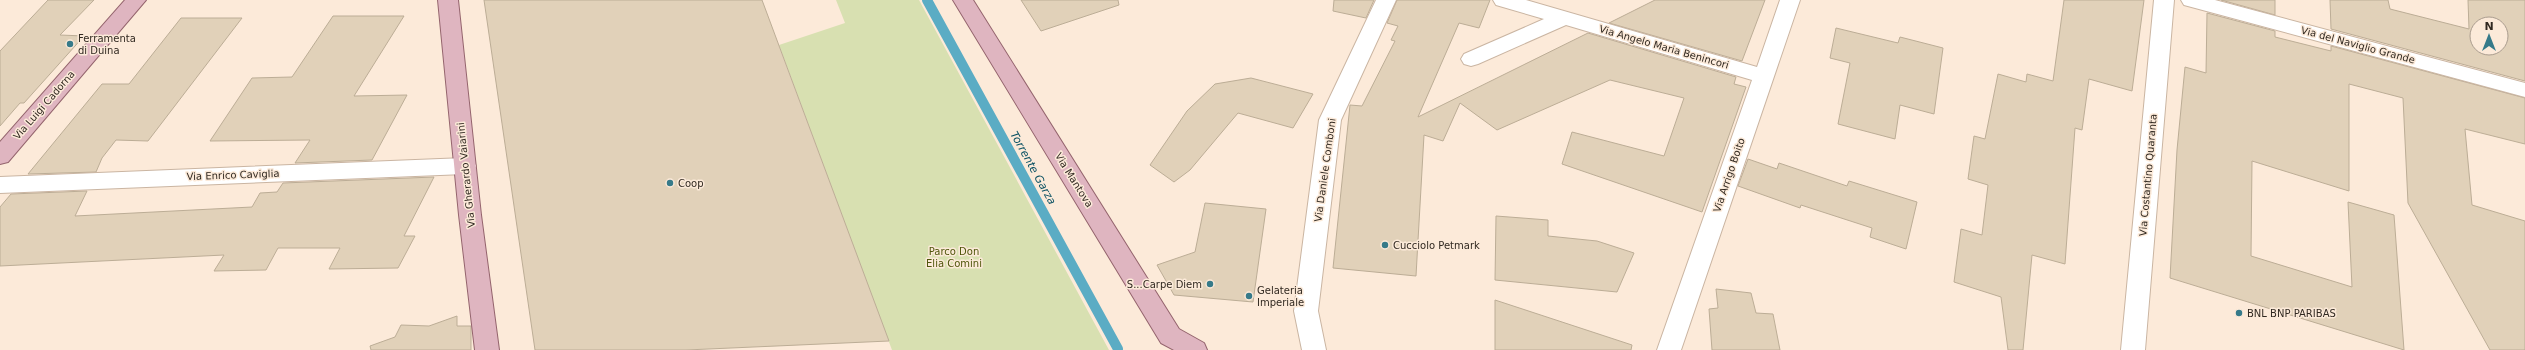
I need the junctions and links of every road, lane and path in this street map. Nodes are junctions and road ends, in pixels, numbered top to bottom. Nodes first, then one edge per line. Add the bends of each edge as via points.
1 (136, 0) edge
2 (448, 0) edge
3 (963, 0) edge
4 (1386, 0) edge
5 (1504, 0) edge
6 (1790, 0) edge
7 (2164, 0) edge
8 (2191, 0) edge
9 (1564, 18) junction
10 (1471, 59) dead end
11 (1763, 76) junction
12 (2525, 90) edge
13 (0, 156) edge
14 (465, 166) junction
15 (0, 185) edge
16 (487, 350) edge
17 (1195, 350) edge
18 (1314, 350) edge
19 (1669, 350) edge
20 (2133, 350) edge

1 - 13 main road, Via Luigi Cadorna
2 - 14 main road, Via Gherardo Vaiarini
3 - 17 main road, Via Mantova via 1170,336
4 - 18 street, Via Daniele Comboni via 1330,120 1306,311
5 - 9 street, Via Angelo Maria Benincori
6 - 11 street, Via Arrigo Boito
7 - 20 street, Via Costantino Quaranta
8 - 12 street, Via del Naviglio Grande
9 - 10 street
9 - 11 street, Via Angelo Maria Benincori
11 - 19 street, Via Arrigo Boito
14 - 15 street, Via Enrico Caviglia
14 - 16 main road, Via Gherardo Vaiarini

